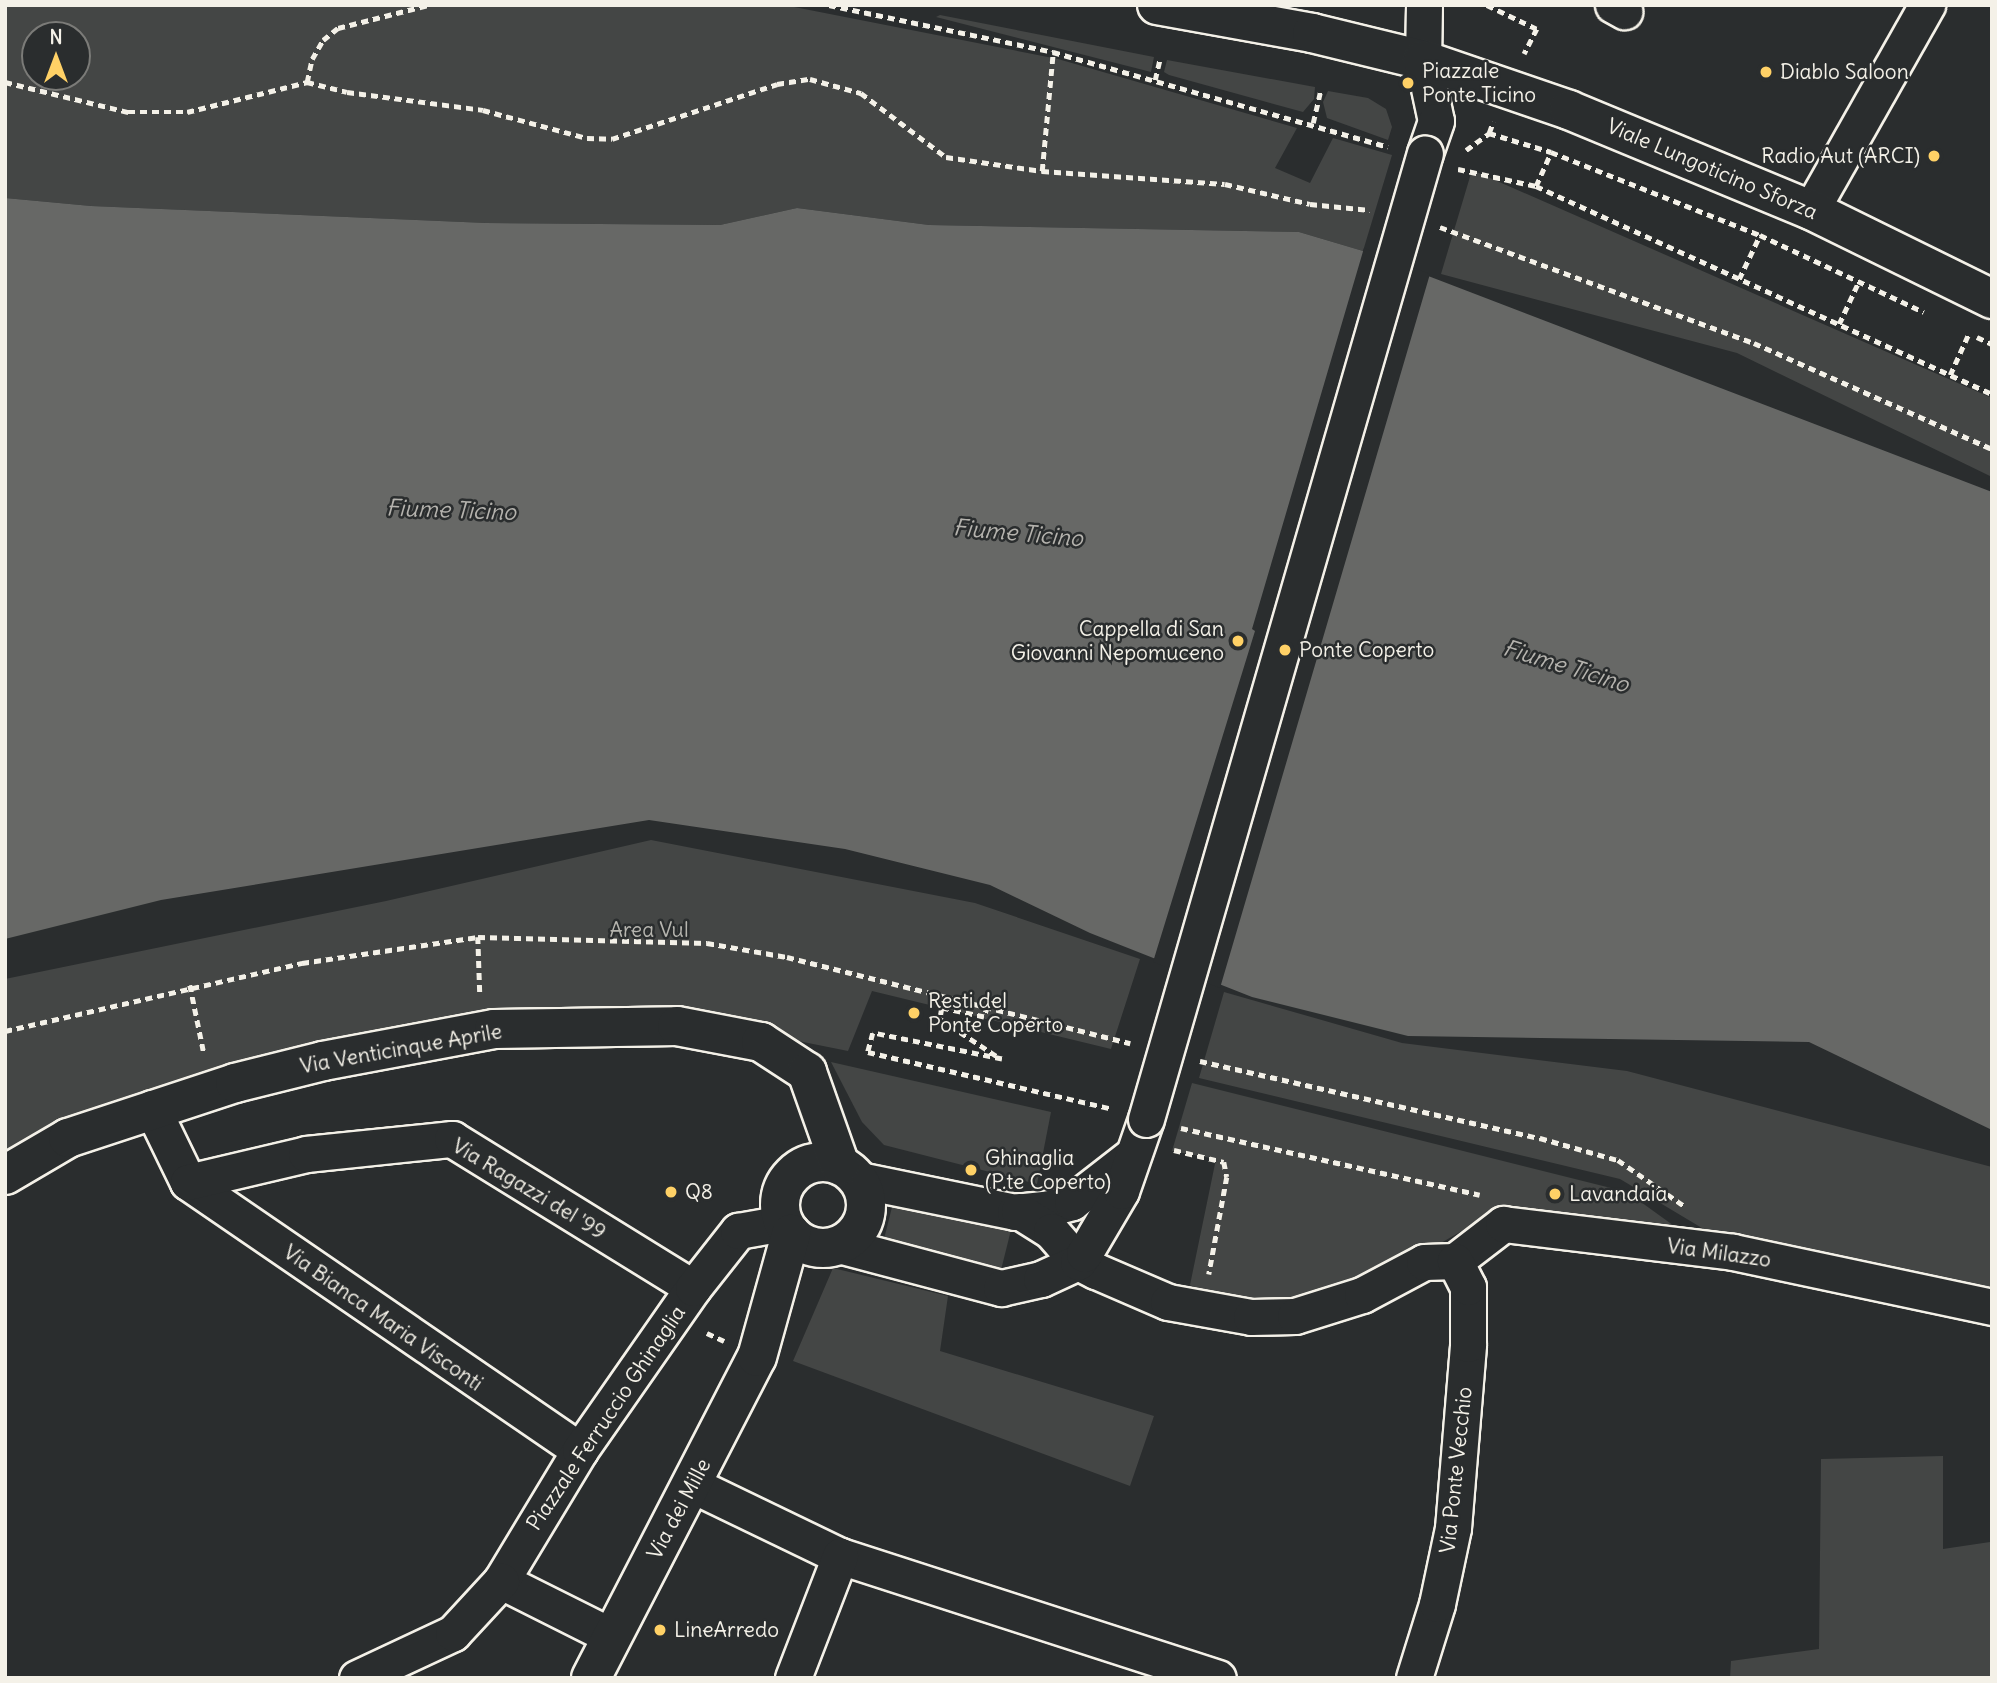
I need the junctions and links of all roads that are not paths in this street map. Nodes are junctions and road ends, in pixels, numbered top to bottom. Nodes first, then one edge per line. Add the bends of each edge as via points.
1 (1157, 5) edge
2 (1424, 5) edge
3 (1927, 5) edge
4 (1423, 60) junction
5 (1811, 210) junction
6 (1992, 299) edge
7 (807, 1072) junction
8 (152, 1108) junction
9 (1136, 1150) junction
10 (803, 1166) junction
11 (850, 1172) junction
12 (5, 1175) edge
13 (188, 1182) junction
14 (1101, 1184) junction
15 (1018, 1211) junction
16 (787, 1229) junction
17 (833, 1247) junction
18 (1455, 1261) junction
19 (1077, 1262) junction
20 (684, 1301) junction
21 (1992, 1307) edge
22 (761, 1348) junction
23 (580, 1450) junction
24 (693, 1485) junction
25 (840, 1556) junction
26 (501, 1581) junction
27 (611, 1636) junction
28 (357, 1678) edge
29 (591, 1678) edge
30 (793, 1678) edge
31 (1218, 1678) edge
32 (1414, 1678) edge

1 - 4 street, Viale Lungoticino Sforza via 1312,33
2 - 4 street
3 - 5 street
4 - 5 street, Viale Lungoticino Sforza via 1569,110
4 - 9 street, bridge via 1436,121
5 - 6 street, Viale Lungoticino Sforza
7 - 8 street, Via Venticinque Aprile via 761,1042 677,1026 481,1032 323,1061
7 - 10 street
7 - 11 street
8 - 12 street, Via Venticinque Aprile via 68,1138
8 - 13 street
9 - 14 street
9 - 19 street via 1121,1191
10 - 11 street via 829,1161
10 - 16 street via 784,1184 779,1210
11 - 15 street
11 - 17 street via 865,1191 865,1217 850,1239
13 - 20 street, Via Ragazzi del '99 via 306,1154 452,1139
13 - 23 street, Via Bianca Maria Visconti
14 - 15 street via 1072,1202
14 - 19 street via 1076,1234
15 - 19 street via 1051,1231
16 - 17 street via 804,1244
16 - 20 street, Piazzale Ferruccio Ghinaglia via 738,1231
16 - 22 street, Via dei Mille
17 - 19 street via 1001,1288 1041,1279
17 - 22 street, Via dei Mille
18 - 19 street via 1424,1262 1362,1295 1295,1316 1251,1317 1168,1302
18 - 21 street, Via Milazzo via 1503,1224 1733,1252
18 - 32 street, Via Ponte Vecchio via 1468,1287 1468,1344 1453,1528 1437,1604
20 - 23 street, Piazzale Ferruccio Ghinaglia
22 - 24 street, Via dei Mille
23 - 26 street, Piazzale Ferruccio Ghinaglia
24 - 25 street
24 - 27 street, Via dei Mille
25 - 30 street
25 - 31 street
26 - 27 street
26 - 28 street, Piazzale Ferruccio Ghinaglia via 453,1633
27 - 29 street, Via dei Mille

